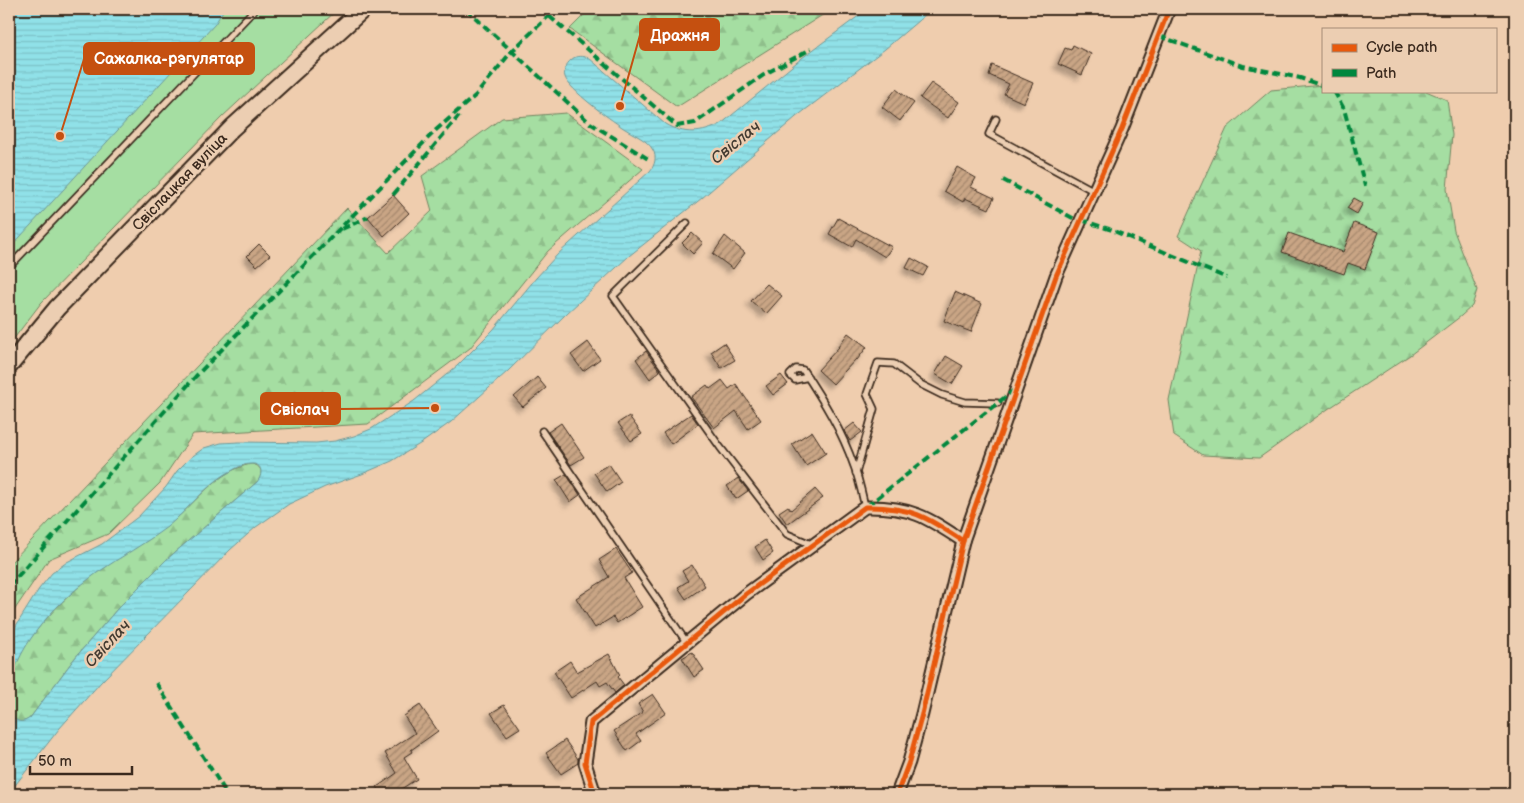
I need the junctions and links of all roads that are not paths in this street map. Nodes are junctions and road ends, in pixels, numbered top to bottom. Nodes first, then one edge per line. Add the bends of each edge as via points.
1 (255, 9) edge
2 (362, 9) edge
3 (1169, 9) edge
4 (996, 119) dead end
5 (1094, 191) junction
6 (687, 222) dead end
7 (9, 267) edge
8 (9, 366) edge
9 (808, 377) dead end
10 (998, 403) dead end
11 (542, 431) dead end
12 (856, 473) junction
13 (865, 508) junction
14 (963, 541) junction
15 (813, 545) junction
16 (687, 643) junction
17 (595, 794) edge
18 (897, 794) edge

1 - 7 lane
2 - 8 main road, Свіслацкая вуліца via 232,128 58,308
3 - 5 street
4 - 5 lane via 989,134
5 - 14 street via 1056,276
6 - 15 lane via 613,296 720,447 787,534
9 - 12 lane via 835,422
10 - 12 lane via 965,402 942,395 920,384 894,364 878,362 867,394 874,409
11 - 16 lane
12 - 13 lane
13 - 14 street via 907,510
13 - 15 street
14 - 18 street via 920,722
15 - 16 street
16 - 17 street via 591,722 585,764

